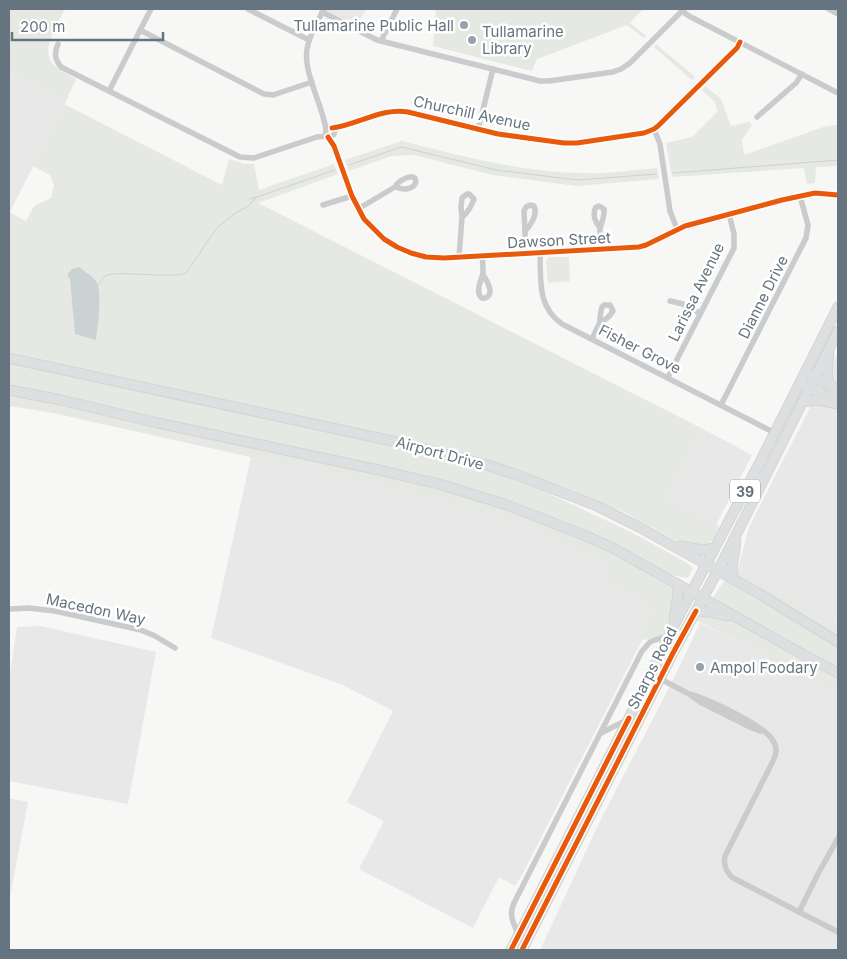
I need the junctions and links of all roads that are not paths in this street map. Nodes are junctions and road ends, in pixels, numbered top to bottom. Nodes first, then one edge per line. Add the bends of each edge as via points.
1 (151, 9) edge
2 (248, 9) edge
3 (397, 9) edge
4 (828, 9) edge
5 (683, 10) edge
6 (323, 11) edge
7 (838, 14) edge
8 (140, 30) junction
9 (309, 40) junction
10 (381, 41) junction
11 (740, 42) junction
12 (58, 44) dead end
13 (493, 69) junction
14 (802, 74) junction
15 (312, 82) junction
16 (109, 91) junction
17 (838, 93) edge
18 (757, 117) dead end
19 (478, 130) junction
20 (654, 130) junction
21 (329, 132) junction
22 (395, 187) dead end
23 (838, 195) edge
24 (352, 196) junction
25 (800, 196) junction
26 (323, 205) dead end
27 (358, 210) junction
28 (729, 214) junction
29 (462, 217) dead end
30 (600, 228) dead end
31 (677, 229) junction
32 (526, 231) dead end
33 (601, 250) junction
34 (540, 253) junction
35 (526, 254) junction
36 (482, 256) junction
37 (459, 257) junction
38 (483, 275) dead end
39 (670, 301) dead end
40 (838, 307) edge
41 (700, 313) junction
42 (600, 322) dead end
43 (838, 331) edge
44 (592, 339) junction
45 (829, 348) junction
46 (9, 358) edge
47 (806, 372) junction
48 (668, 377) junction
49 (814, 377) junction
50 (801, 382) junction
51 (810, 387) junction
52 (834, 387) edge
53 (9, 390) edge
54 (802, 402) junction
55 (838, 404) edge
56 (722, 405) junction
57 (775, 433) junction
58 (739, 530) junction
59 (670, 544) junction
60 (714, 548) junction
61 (706, 564) junction
62 (718, 570) junction
63 (733, 579) junction
64 (678, 584) junction
65 (692, 592) junction
66 (703, 598) junction
67 (9, 609) edge
68 (696, 611) junction
69 (742, 620) junction
70 (671, 632) junction
71 (838, 642) edge
72 (175, 648) dead end
73 (838, 673) edge
74 (651, 674) junction
75 (660, 679) junction
76 (629, 718) junction
77 (600, 734) junction
78 (838, 838) edge
79 (798, 912) junction
80 (838, 932) edge
81 (519, 936) junction
82 (511, 950) edge
83 (522, 950) edge

1 - 8 street
2 - 9 street
3 - 10 street
4 - 7 street
5 - 11 street
5 - 13 street via 618,71 545,82
6 - 9 street, Dawson Street
6 - 10 street
8 - 15 street via 264,94 273,95
8 - 16 street
9 - 15 street, Dawson Street via 306,57
10 - 13 street
11 - 14 street
11 - 20 street
12 - 16 street, Churchill Avenue via 55,51 61,67
13 - 19 street
14 - 17 street
14 - 18 street
15 - 21 street, Dawson Street
16 - 21 street, Churchill Avenue via 240,158 258,157
19 - 20 street, Churchill Avenue via 571,143
19 - 21 street, Churchill Avenue via 396,110
20 - 31 street via 660,144 670,211
21 - 24 street, Dawson Street
22 - 27 street
23 - 25 street, Dawson Street via 815,193
24 - 26 street
24 - 27 street, Dawson Street
25 - 28 street, Dawson Street
25 - 56 street, Dianne Drive via 808,225 806,238
27 - 37 street, Dawson Street via 379,234 397,247 426,257
28 - 31 street, Dawson Street
28 - 41 street, Larissa Avenue via 734,248
29 - 37 street
30 - 33 street
31 - 33 street, Dawson Street via 646,245
32 - 35 street
33 - 34 street, Dawson Street
34 - 35 street, Dawson Street
34 - 44 street, Fisher Grove via 546,307 556,320
35 - 36 street, Dawson Street
36 - 37 street, Dawson Street
36 - 38 street
39 - 41 street
40 - 47 main road, Sharps Road / 39
41 - 48 street, Larissa Avenue
42 - 44 street
43 - 45 main road, Sharps Road / 39
44 - 48 street, Fisher Grove
45 - 49 main road, Sharps Road / 39
45 - 52 main road via 827,380
46 - 59 main road, Airport Drive via 461,458 569,495 614,514
47 - 49 main road
47 - 50 main road, Sharps Road / 39
48 - 56 street, Fisher Grove
49 - 51 main road, Sharps Road / 39
49 - 52 main road
50 - 51 main road
50 - 57 main road, Sharps Road / 39
51 - 54 main road, Sharps Road / 39
51 - 55 main road
53 - 64 main road, Airport Drive via 439,484 515,508 581,534
54 - 55 main road via 818,400
54 - 58 main road, Sharps Road / 39
56 - 57 street, Fisher Grove
57 - 60 main road, Sharps Road / 39
58 - 62 main road, Sharps Road / 39
58 - 63 main road
59 - 60 main road via 703,550
59 - 61 main road, Airport Drive
60 - 61 main road, Sharps Road / 39
61 - 62 main road, Airport Drive
61 - 65 main road, Sharps Road / 39
62 - 63 main road, Airport Drive
62 - 66 main road, Sharps Road / 39
63 - 71 main road, Airport Drive
64 - 65 main road, Airport Drive
64 - 70 main road
65 - 66 main road, Airport Drive
65 - 70 main road, Sharps Road / 39
66 - 68 main road, Sharps Road / 39
66 - 69 main road, Airport Drive
67 - 72 street, Macedon Way via 55,611 142,630
68 - 69 main road
68 - 75 main road, Sharps Road / 39
69 - 73 main road, Airport Drive
70 - 74 main road, Sharps Road / 39
70 - 77 street via 650,642 642,651
74 - 75 street
74 - 76 main road, Sharps Road / 39
75 - 79 street via 754,724 772,738 775,758 725,856 724,865 733,878
75 - 83 main road, Sharps Road / 39
76 - 77 street
76 - 81 main road, Sharps Road / 39
77 - 81 street via 511,909 511,918
78 - 79 street
79 - 80 street
81 - 82 main road, Sharps Road / 39

